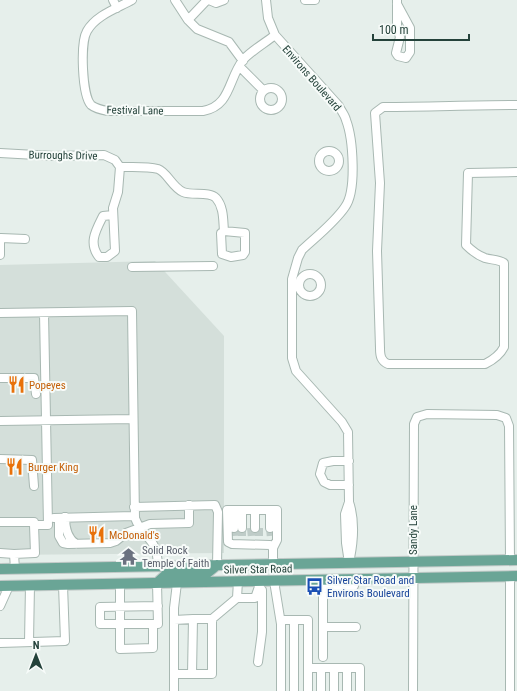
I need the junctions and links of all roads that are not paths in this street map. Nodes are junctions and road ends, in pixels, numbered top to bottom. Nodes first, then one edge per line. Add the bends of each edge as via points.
1 (113, 0) edge
2 (132, 0) edge
3 (175, 0) edge
4 (208, 0) edge
5 (224, 0) edge
6 (266, 0) edge
7 (305, 0) edge
8 (315, 0) edge
9 (397, 2) edge
10 (117, 8) junction
11 (188, 20) junction
12 (275, 35) junction
13 (242, 64) junction
14 (263, 90) dead end
15 (517, 105) edge
16 (0, 153) edge
17 (338, 160) dead end
18 (352, 160) junction
19 (120, 168) junction
20 (517, 172) edge
21 (113, 215) junction
22 (224, 231) dead end
23 (0, 238) edge
24 (25, 239) dead end
25 (0, 255) edge
26 (213, 266) dead end
27 (132, 267) dead end
28 (0, 313) edge
29 (44, 313) junction
30 (0, 378) edge
31 (36, 394) dead end
32 (133, 419) junction
33 (0, 421) edge
34 (46, 421) junction
35 (0, 459) edge
36 (348, 461) junction
37 (348, 485) junction
38 (34, 486) dead end
39 (189, 505) junction
40 (134, 506) junction
41 (247, 510) junction
42 (270, 510) junction
43 (134, 516) junction
44 (48, 518) junction
45 (62, 518) junction
46 (0, 522) edge
47 (34, 525) junction
48 (141, 528) junction
49 (247, 528) junction
50 (270, 528) tunnel mouth
51 (271, 544) junction
52 (0, 553) edge
53 (14, 554) junction
54 (513, 560) edge
55 (413, 562) junction
56 (349, 563) junction
57 (274, 564) junction
58 (217, 565) junction
59 (158, 566) junction
60 (0, 569) edge
61 (15, 569) junction
62 (513, 576) edge
63 (413, 578) junction
64 (274, 581) junction
65 (177, 582) junction
66 (238, 582) junction
67 (157, 583) junction
68 (120, 584) junction
69 (260, 584) junction
70 (323, 584) junction
71 (30, 585) junction
72 (63, 585) junction
73 (4, 586) edge
74 (237, 598) junction
75 (0, 606) edge
76 (158, 606) junction
77 (120, 607) junction
78 (192, 619) junction
79 (212, 619) junction
80 (174, 620) junction
81 (281, 620) junction
82 (294, 620) junction
83 (120, 624) junction
84 (153, 624) junction
85 (323, 627) junction
86 (356, 627) dead end
87 (29, 642) junction
88 (0, 643) edge
89 (323, 657) dead end
90 (258, 662) dead end
91 (308, 668) junction
92 (321, 668) junction
93 (334, 668) junction
94 (347, 668) junction
95 (174, 674) junction
96 (192, 674) junction
97 (174, 691) edge
98 (281, 691) edge
99 (294, 691) edge
100 (308, 691) edge
101 (321, 691) edge
102 (334, 691) edge
103 (347, 691) edge
104 (360, 691) edge
105 (413, 691) edge
106 (510, 691) edge

1 - 10 street
2 - 10 street, Festival Lane
3 - 11 street
4 - 5 street via 216,3
4 - 11 street
6 - 12 street, Environs Boulevard via 268,18
7 - 8 street
9 - 9 street via 397,28 400,37 396,53 406,58 410,52 410,28
10 - 13 street, Festival Lane via 91,25 84,40 84,89 91,105 97,109 213,110 222,103
11 - 13 street via 197,29 229,42
12 - 13 street, Festival Lane
12 - 18 street, Environs Boulevard via 339,106 346,119
13 - 14 street
15 - 20 street via 383,107 375,113 380,183 377,251 380,348 384,363 485,364 494,360 502,351 504,263 485,258 466,245 468,173
16 - 19 street, Burroughs Drive via 104,155 115,160
17 - 18 street
18 - 36 street, Environs Boulevard via 350,197 345,207 298,258 292,358 296,371 348,432
19 - 21 street
19 - 22 street via 158,169 174,186 184,192 214,196 222,212
21 - 21 street via 115,251 107,257 99,257 94,251 95,230 103,216
23 - 24 street
23 - 25 street
26 - 27 street
28 - 29 street
29 - 32 street via 132,311
29 - 34 street
30 - 31 street via 33,378 36,381
32 - 34 street
32 - 40 street
33 - 34 street
34 - 44 street
35 - 38 street via 32,460
36 - 37 street, Environs Boulevard
36 - 37 street via 323,463 320,474 324,482
37 - 56 street, Environs Boulevard via 348,502 353,515 353,543
39 - 40 street
39 - 48 street via 189,523 152,523
39 - 58 street via 215,505 218,512
40 - 43 street
41 - 42 street
41 - 49 street
41 - 49 street
41 - 49 street
41 - 51 street via 227,510 228,542
42 - 50 street
42 - 51 street via 277,510 277,540
43 - 45 street
43 - 48 street
44 - 45 street
44 - 47 street via 48,525
45 - 48 street via 61,541 64,543 110,543 126,533
46 - 47 street via 34,522
47 - 53 street via 35,553
48 - 59 street via 156,547
51 - 57 street
52 - 53 street
53 - 61 street
54 - 55 main road, Silver Star Road
54 - 55 street, Sandy Lane via 509,426 506,418 497,415 427,414 417,417 414,424
55 - 56 main road, Silver Star Road
55 - 63 street, Sandy Lane
56 - 57 main road, Silver Star Road
57 - 58 main road, Silver Star Road
58 - 59 main road, Silver Star Road
58 - 67 main road via 207,573 168,573
59 - 61 main road, Silver Star Road
60 - 61 main road, Silver Star Road
62 - 63 main road, Silver Star Road
62 - 106 street
63 - 70 main road, Silver Star Road via 355,579
63 - 105 street, Sandy Lane
64 - 69 main road, Silver Star Road
64 - 70 main road, Silver Star Road
64 - 81 street
65 - 66 main road, Silver Star Road
65 - 67 main road, Silver Star Road
65 - 80 street
66 - 69 main road, Silver Star Road
66 - 74 street
67 - 68 main road, Silver Star Road
67 - 76 street
68 - 72 main road, Silver Star Road
68 - 77 street
69 - 74 street via 255,598
69 - 90 street via 262,632
70 - 85 street
71 - 72 main road, Silver Star Road
71 - 73 main road, Silver Star Road
71 - 87 street
72 - 87 street via 65,641
73 - 75 street
74 - 79 street
76 - 77 street
76 - 84 street via 158,624
77 - 83 street
77 - 83 street via 100,607 100,624
78 - 79 street
78 - 80 street
78 - 96 street
79 - 96 street via 212,674
80 - 95 street
81 - 82 street
81 - 98 street
82 - 91 street via 308,620
82 - 99 street
83 - 84 street
83 - 84 street via 120,649 153,648
85 - 86 street
85 - 89 street
87 - 88 street
91 - 92 street
91 - 100 street
92 - 93 street
92 - 101 street
93 - 94 street
93 - 102 street
94 - 103 street
94 - 104 street via 360,668
95 - 96 street
95 - 97 street

